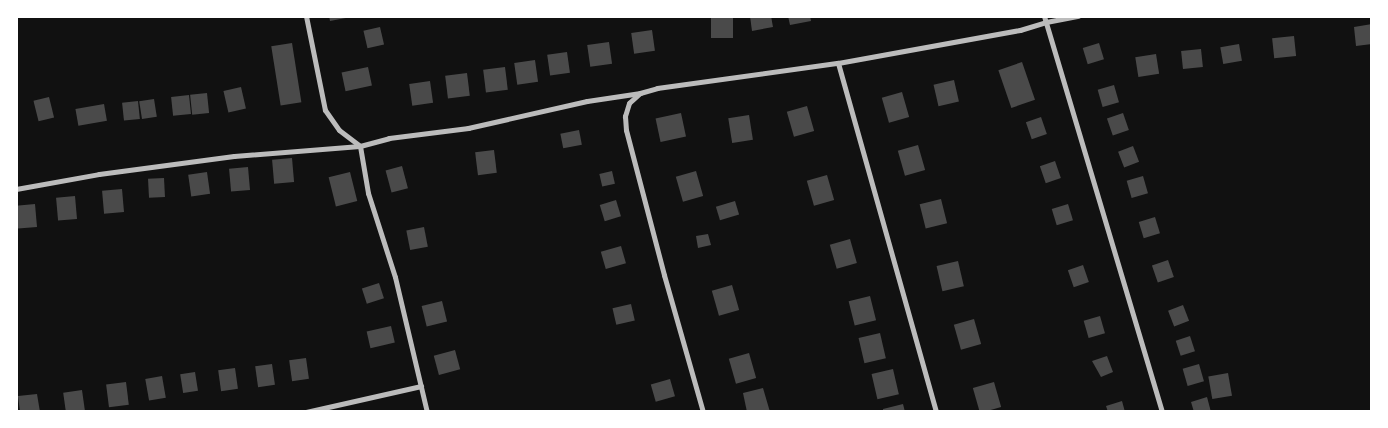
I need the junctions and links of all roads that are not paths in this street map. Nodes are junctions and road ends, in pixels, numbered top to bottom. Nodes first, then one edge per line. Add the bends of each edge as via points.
1 (306, 16) edge
2 (1078, 16) edge
3 (1045, 19) edge
4 (838, 63) junction
5 (640, 93) junction
6 (360, 146) junction
7 (16, 189) edge
8 (421, 386) junction
9 (306, 412) edge
10 (427, 412) edge
11 (703, 412) edge
12 (936, 412) edge
13 (1162, 412) edge

1 - 6 street via 325,110 339,130
2 - 3 street
3 - 4 street via 1020,30
3 - 13 street
4 - 5 street
4 - 12 street
5 - 6 street
5 - 11 street via 629,103 625,116 626,130
6 - 7 street via 234,156
6 - 8 street via 368,193 395,277
8 - 9 street
8 - 10 street

